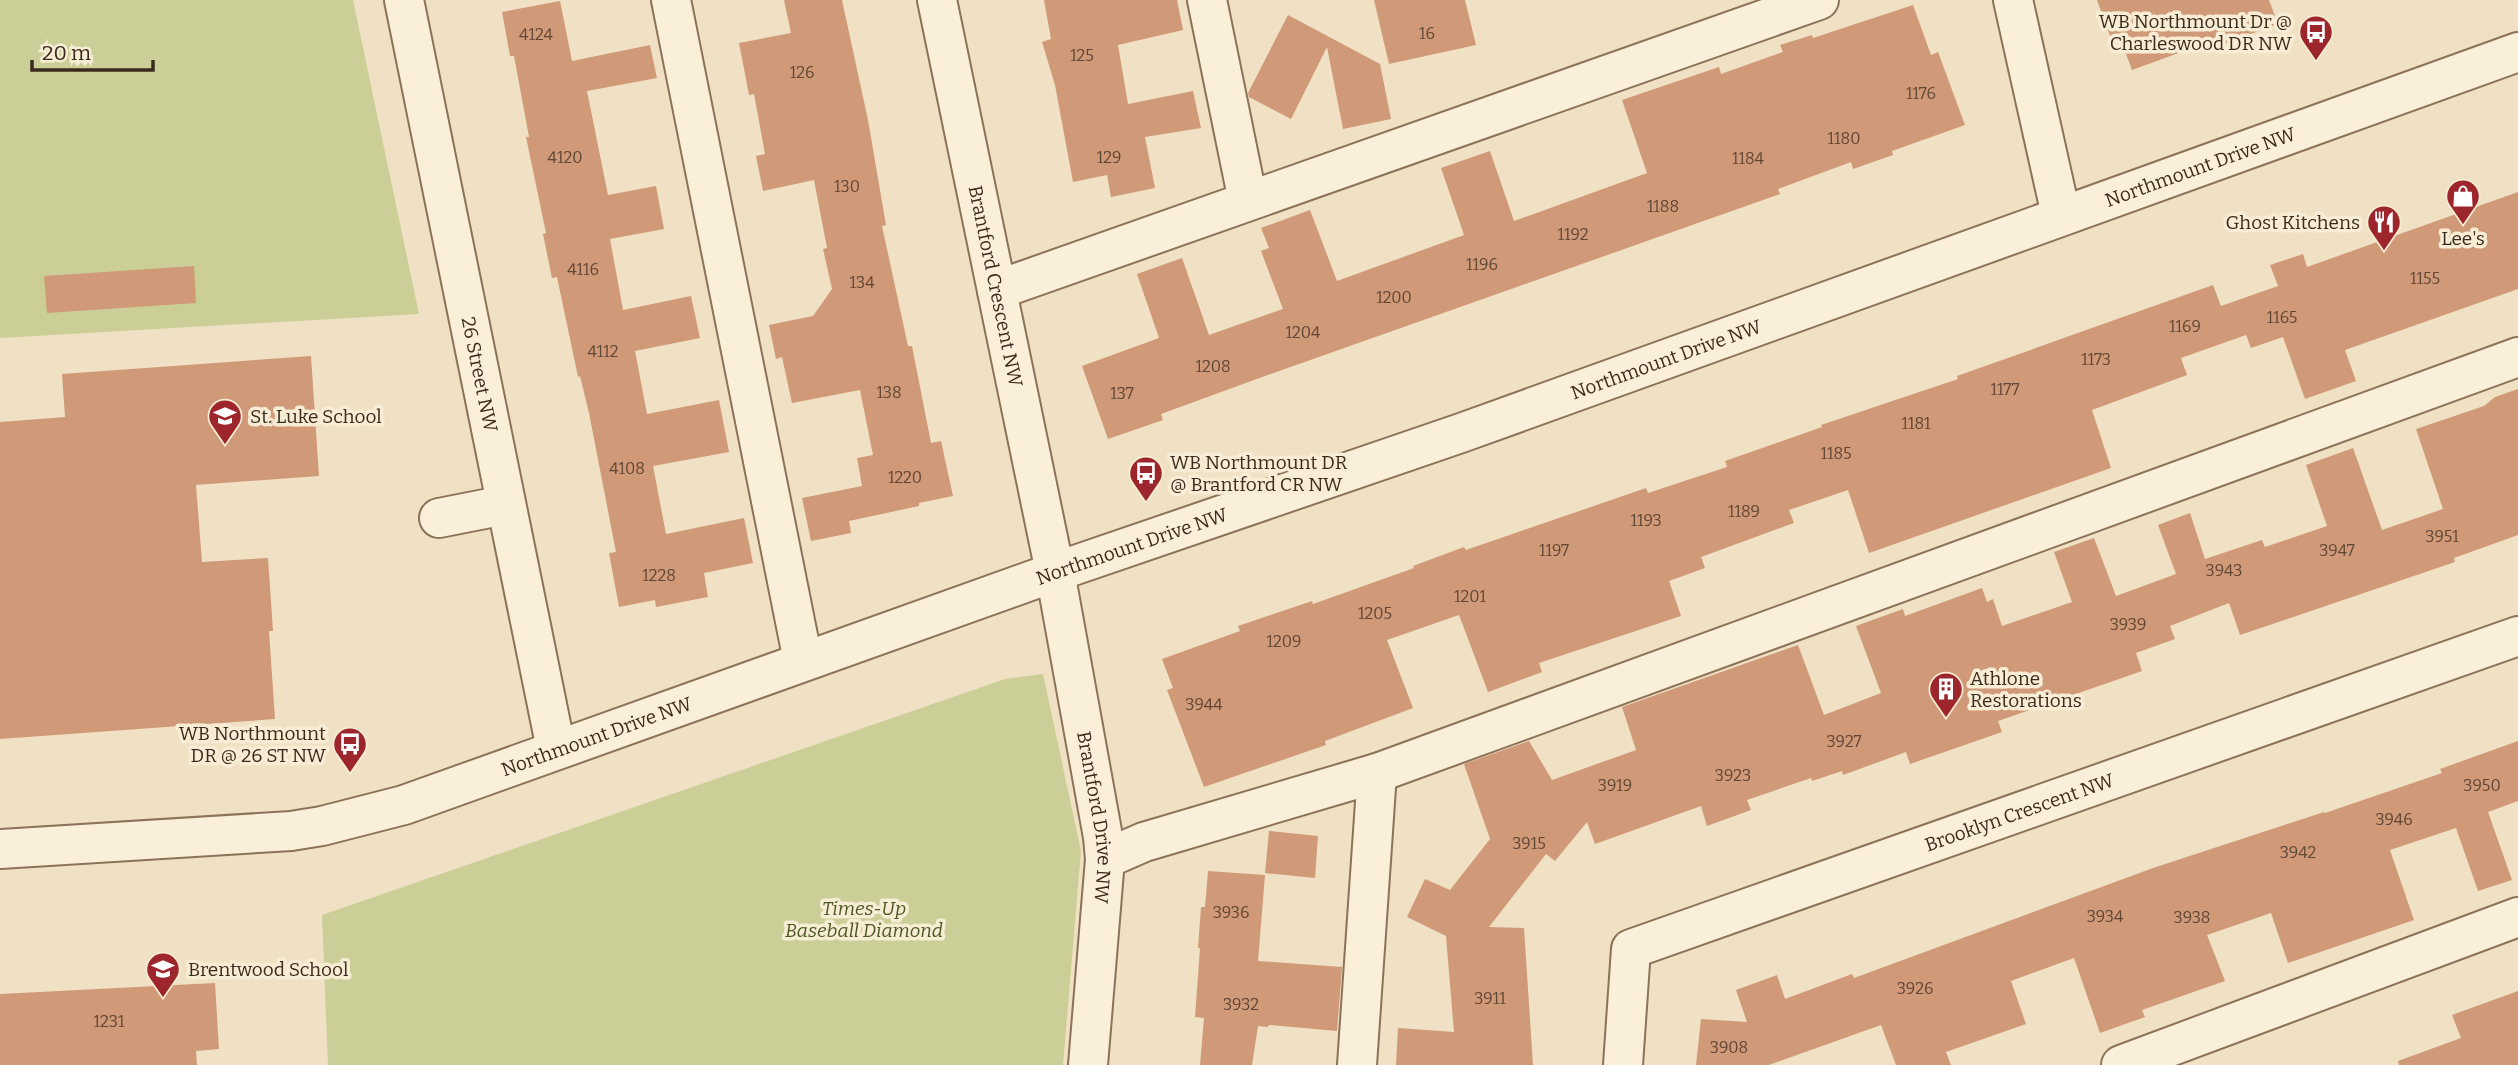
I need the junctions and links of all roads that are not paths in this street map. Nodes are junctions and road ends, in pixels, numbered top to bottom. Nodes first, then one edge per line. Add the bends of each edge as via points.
1 (404, 0) edge
2 (671, 0) edge
3 (937, 0) edge
4 (1207, 0) edge
5 (1819, 0) edge
6 (2013, 0) edge
7 (1750, 12) edge
8 (2518, 52) edge
9 (1248, 201) junction
10 (2061, 215) junction
11 (997, 290) junction
12 (2518, 357) edge
13 (505, 505) junction
14 (439, 518) dead end
15 (1055, 572) junction
16 (2518, 636) edge
17 (803, 661) junction
18 (556, 749) junction
19 (1377, 774) junction
20 (0, 849) edge
21 (1105, 859) junction
22 (2518, 918) edge
23 (1088, 1065) edge
24 (1357, 1065) edge
25 (1623, 1065) edge
26 (2121, 1065) edge

1 - 13 street, 26 Street NW
2 - 17 street
3 - 11 street, Brantford Crescent NW
4 - 9 street
5 - 7 street
6 - 10 street
7 - 9 street
8 - 10 street, Northmount Drive NW
9 - 11 street
10 - 15 street, Northmount Drive NW via 1461,433
11 - 15 street, Brantford Crescent NW
12 - 19 street
13 - 14 street
13 - 18 street, 26 Street NW
15 - 17 street, Northmount Drive NW
15 - 21 street, Brantford Drive NW
16 - 25 street, Brooklyn Crescent NW via 1631,949
17 - 18 street, Northmount Drive NW
18 - 20 street, Northmount Drive NW via 404,805 322,826
19 - 21 street via 1144,842
19 - 24 street
21 - 23 street, Brantford Drive NW
22 - 26 street

